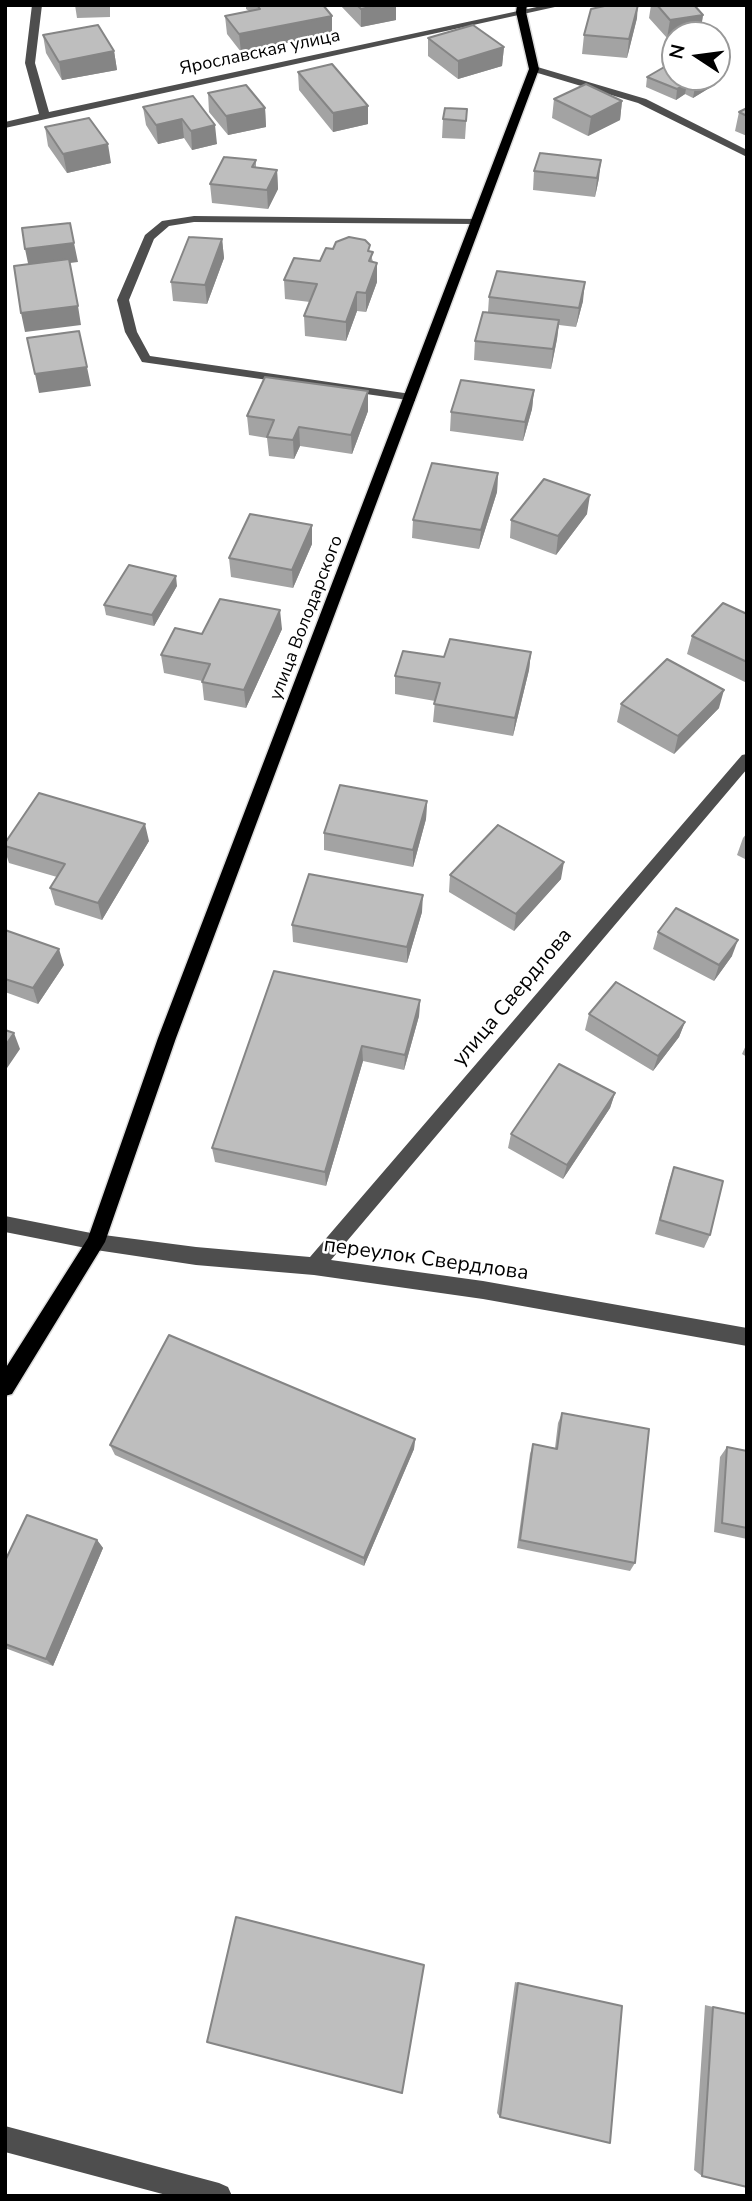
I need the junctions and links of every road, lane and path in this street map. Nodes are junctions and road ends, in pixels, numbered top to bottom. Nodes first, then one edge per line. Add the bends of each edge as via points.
1 (37, 5) edge
2 (560, 5) edge
3 (522, 9) edge
4 (534, 69) junction
5 (45, 116) junction
6 (5, 125) edge
7 (747, 153) edge
8 (475, 222) junction
9 (411, 398) junction
10 (747, 759) edge
11 (5, 1224) edge
12 (96, 1242) junction
13 (314, 1266) junction
14 (747, 1337) edge
15 (5, 1387) edge
16 (5, 2139) edge
17 (219, 2196) edge

1 - 5 street via 30,63
2 - 3 street, Ярославская улица
3 - 4 main road
3 - 5 street, Ярославская улица
4 - 7 street via 642,101
4 - 8 main road, улица Володарского
5 - 6 street, Ярославская улица
8 - 9 main road, улица Володарского
8 - 9 street via 194,219 166,223 149,237 123,300 131,332 146,359
9 - 12 main road, улица Володарского via 167,1038
10 - 13 street, улица Свердлова
11 - 12 street, переулок Свердлова
12 - 13 street, переулок Свердлова
12 - 15 main road, улица Володарского
13 - 14 street, переулок Свердлова via 483,1290
16 - 17 street

